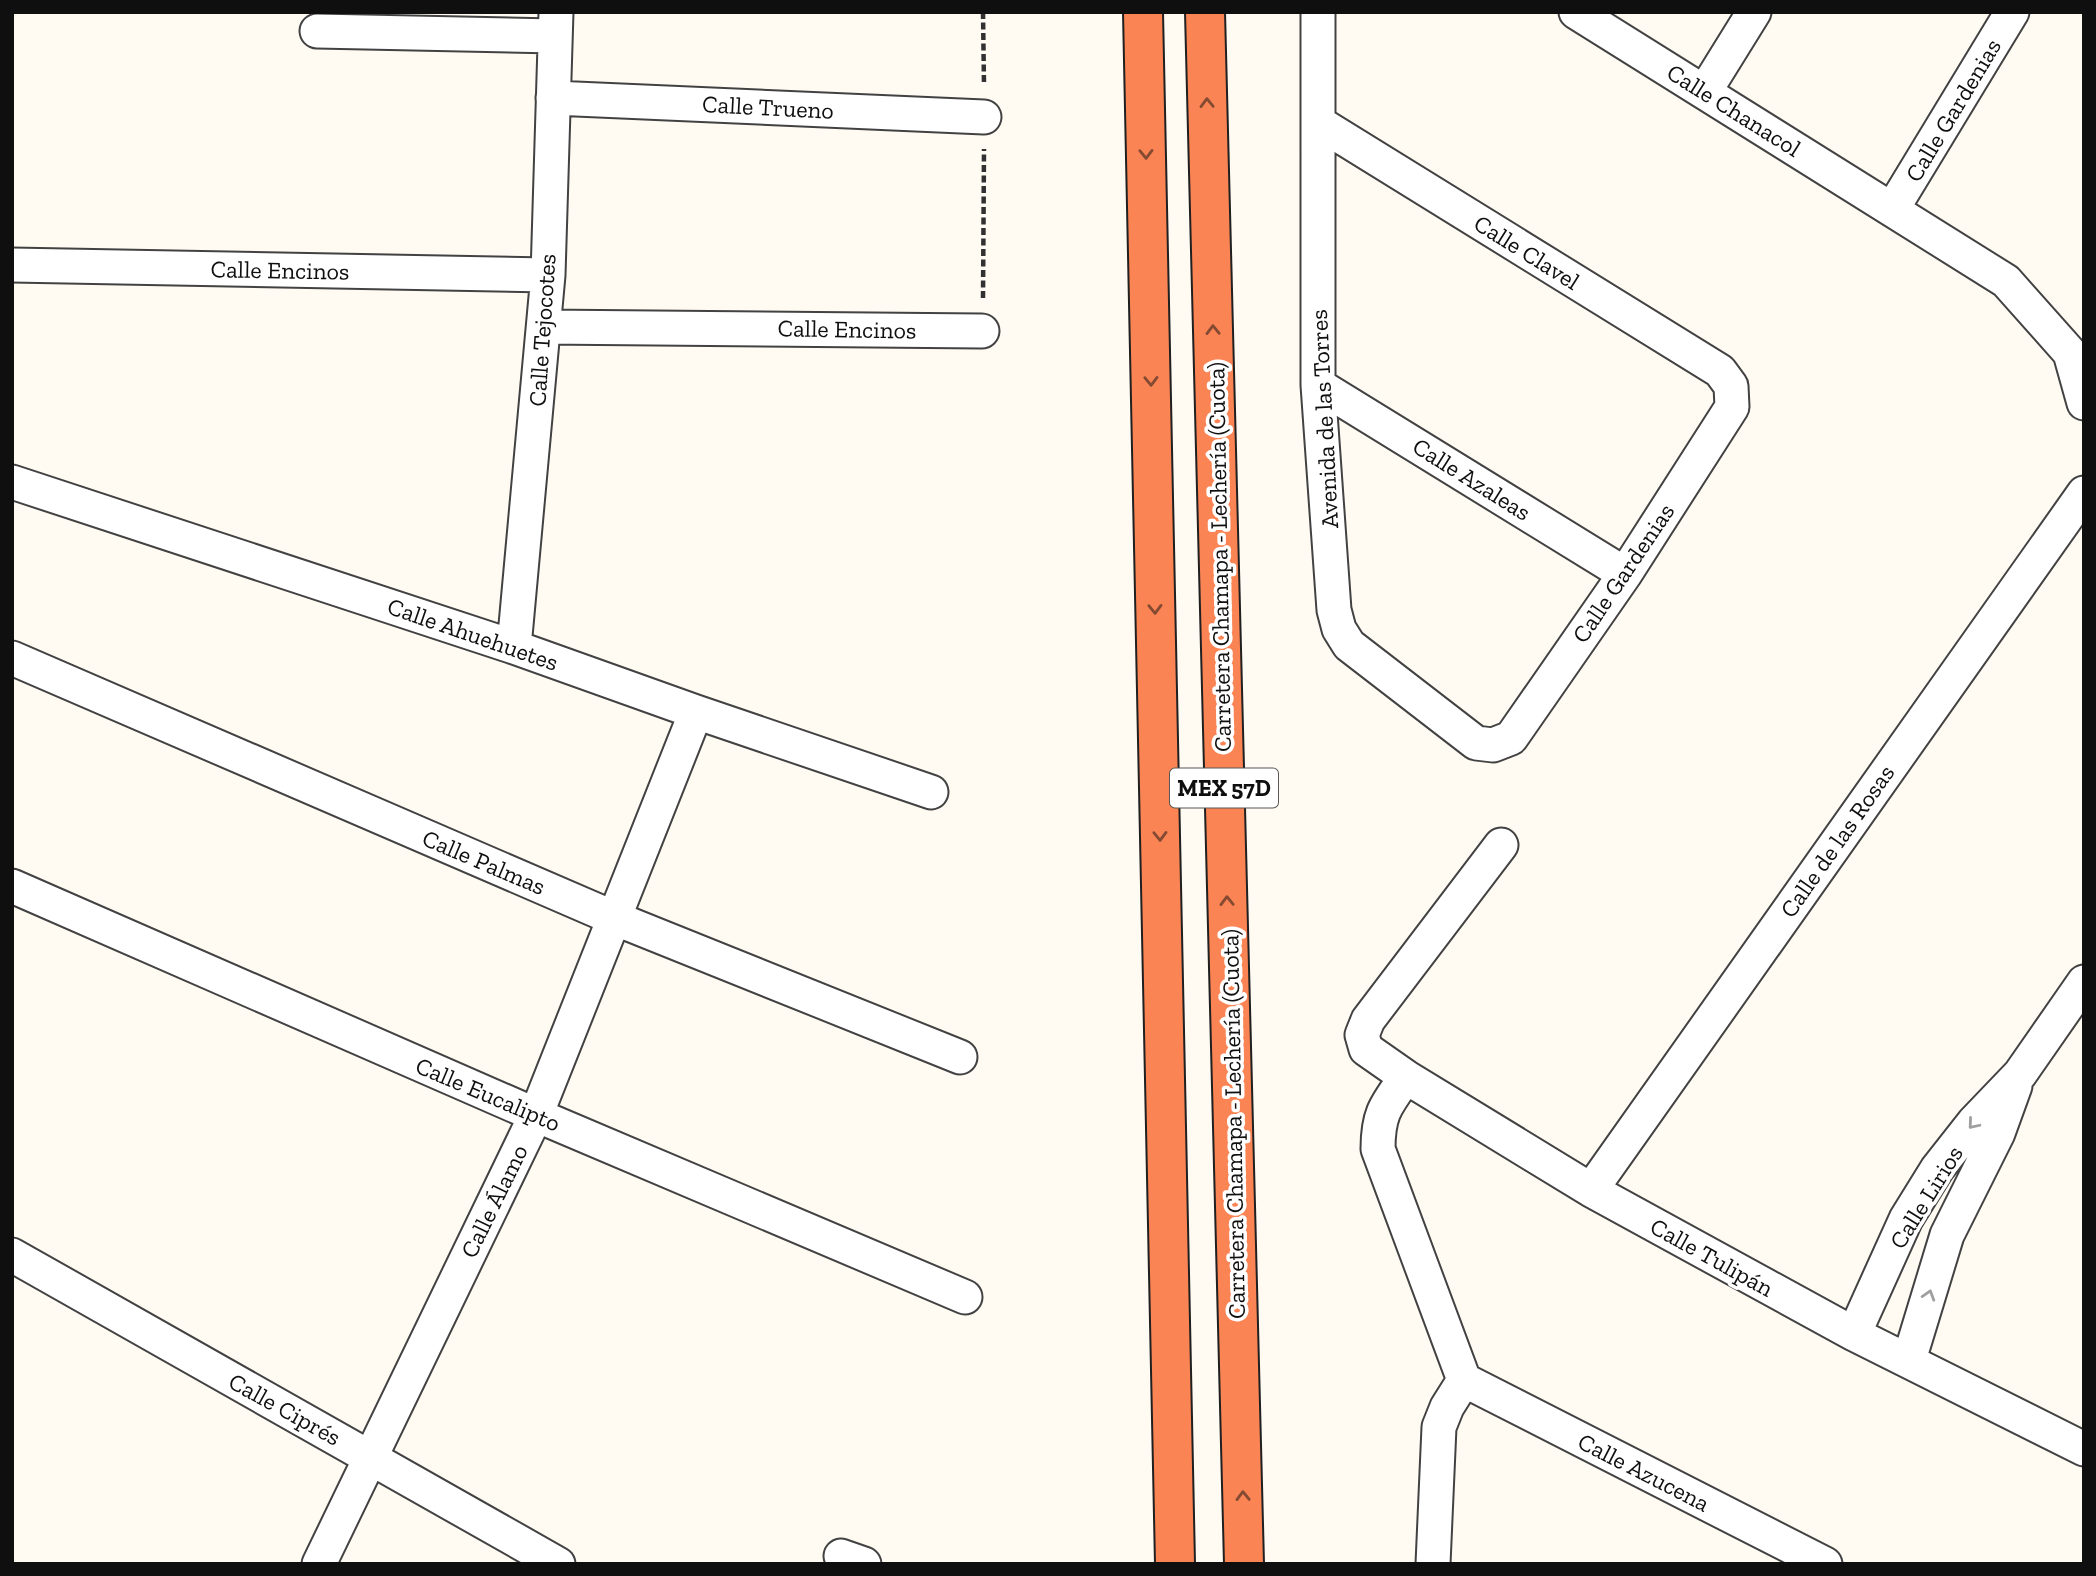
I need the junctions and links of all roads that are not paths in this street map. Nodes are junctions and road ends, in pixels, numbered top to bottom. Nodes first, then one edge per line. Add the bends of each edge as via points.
1 (1143, 12) edge
2 (1205, 12) edge
3 (1318, 12) edge
4 (1576, 12) edge
5 (1754, 12) edge
6 (2012, 12) edge
7 (556, 24) edge
8 (317, 31) dead end
9 (1705, 91) junction
10 (553, 97) junction
11 (984, 117) road end
12 (1319, 123) junction
13 (1893, 208) junction
14 (12, 265) edge
15 (548, 275) junction
16 (544, 327) junction
17 (982, 331) road end
18 (1318, 385) junction
19 (1731, 386) joint
20 (2084, 403) edge
21 (12, 482) edge
22 (2084, 493) edge
23 (1625, 574) junction
24 (514, 647) junction
25 (12, 658) edge
26 (696, 712) junction
27 (1493, 746) joint
28 (931, 792) dead end
29 (1501, 845) dead end
30 (12, 886) edge
31 (614, 918) junction
32 (2084, 982) edge
33 (960, 1057) dead end
34 (2020, 1074) junction
35 (1406, 1077) junction
36 (536, 1115) junction
37 (1591, 1190) junction
38 (12, 1255) edge
39 (965, 1297) dead end
40 (1854, 1334) junction
41 (1909, 1360) junction
42 (1464, 1380) junction
43 (2084, 1449) edge
44 (370, 1457) junction
45 (319, 1564) edge
46 (558, 1564) edge
47 (1175, 1564) edge
48 (1244, 1564) edge
49 (1433, 1564) edge
50 (1825, 1564) edge

1 -> 47 highway, MEX 57D
48 -> 2 highway, Carretera Chamapa - Lechería (Cuota) / MEX 57D
3 - 12 street, Avenida de las Torres
4 - 9 street, Calle Chanacol
5 - 9 street
6 - 13 street, Calle Gardenias
7 - 8 street
7 - 10 street, Calle Tejocotes
9 - 13 street, Calle Chanacol
10 - 11 street, Calle Trueno
10 - 15 street, Calle Tejocotes
12 - 18 street, Avenida de las Torres
12 - 19 street, Calle Clavel via 1720,371
13 - 20 street, Calle Chanacol via 2006,281 2070,353
14 - 15 street, Calle Encinos
15 - 16 street, Calle Tejocotes
16 - 17 street, Calle Encinos
16 - 24 street, Calle Tejocotes
18 - 23 street, Calle Azaleas
18 - 27 street, Avenida de las Torres via 1339,629 1349,645 1476,743
19 - 23 street, Calle Gardenias via 1732,407
21 - 24 street, Calle Ahuehuetes
22 - 37 street, Calle de las Rosas
23 - 27 street, Calle Gardenias via 1511,738
24 - 26 street, Calle Ahuehuetes
25 - 31 street, Calle Palmas
26 - 28 street, Calle Ahuehuetes
26 - 31 street, Calle Álamo
29 - 35 street, Calle Tulipán via 1368,1020 1362,1035 1366,1049
30 - 36 street, Calle Eucalipto
31 - 33 street, Calle Palmas
31 - 36 street, Calle Álamo
32 - 34 street, Calle Lirios
34 -> 40 street, Calle Lirios via 1974,1122 1931,1179 1906,1219
41 -> 34 street, Calle Lirios via 1947,1235 1998,1133
35 - 37 street, Calle Tulipán
35 - 42 street via 1383,1110 1378,1149
36 - 39 street, Calle Eucalipto
36 - 44 street, Calle Álamo
37 - 40 street, Calle Tulipán
38 - 44 street, Calle Ciprés
40 - 41 street, Calle Tulipán
41 - 43 street, Calle Tulipán
42 - 49 street via 1439,1427
42 - 50 street, Calle Azucena
44 - 45 street, Calle Álamo
44 - 46 street, Calle Ciprés

